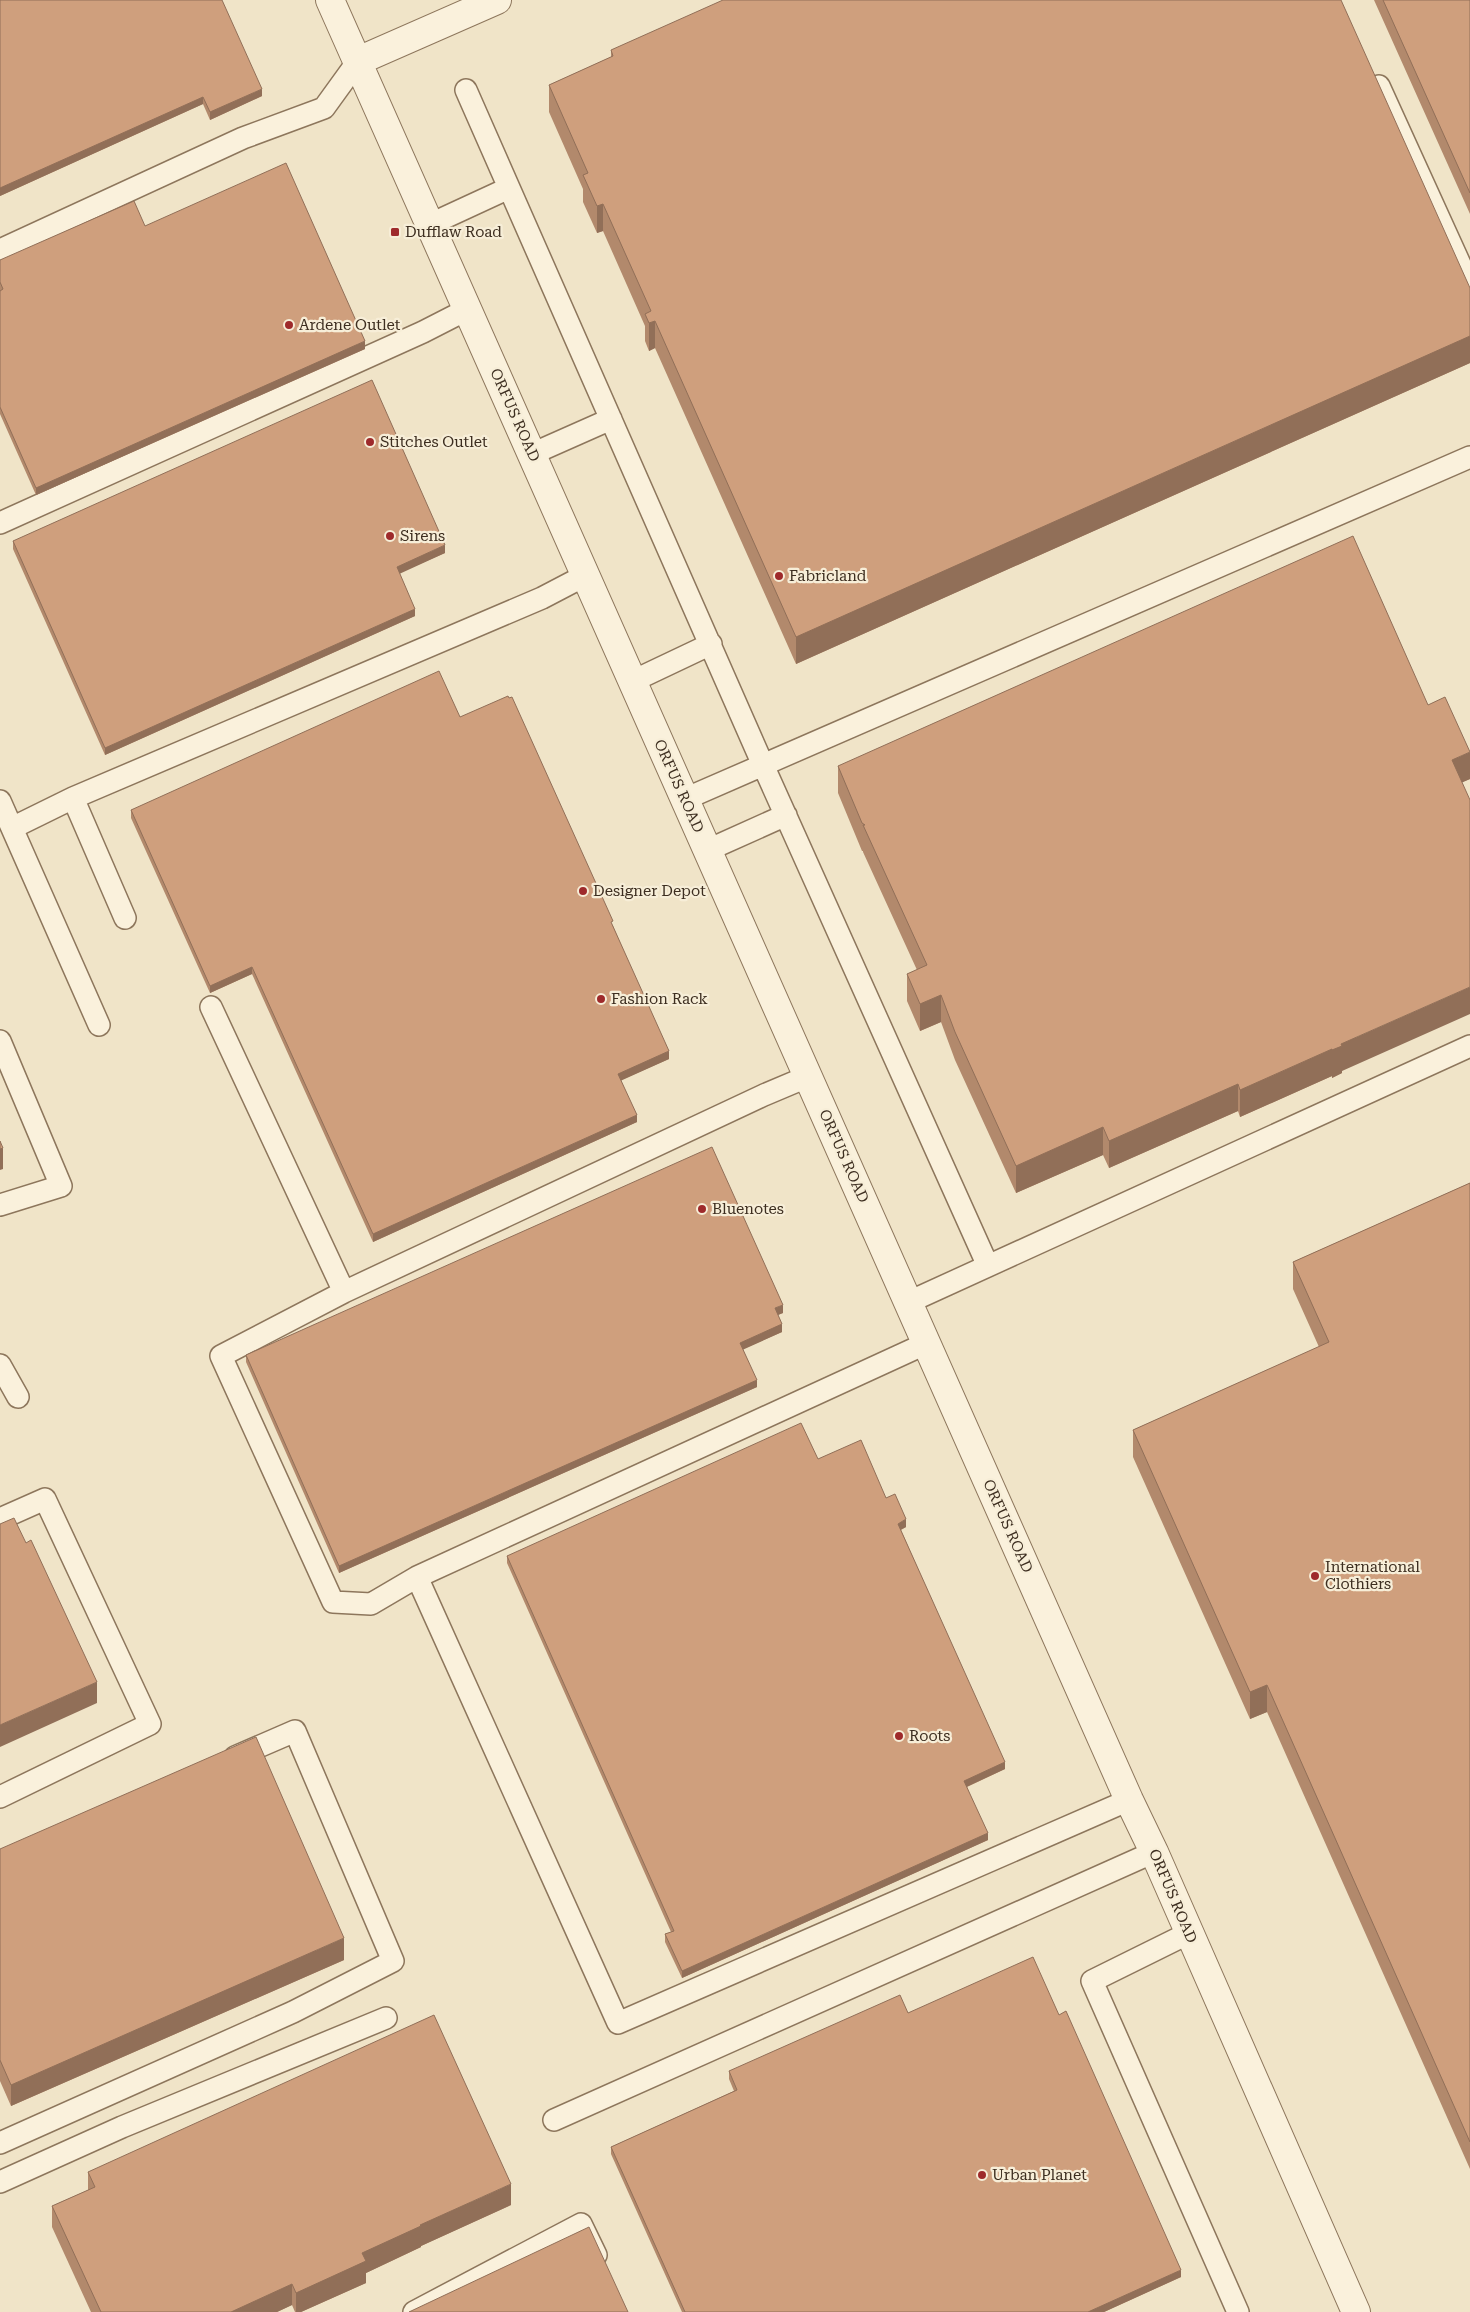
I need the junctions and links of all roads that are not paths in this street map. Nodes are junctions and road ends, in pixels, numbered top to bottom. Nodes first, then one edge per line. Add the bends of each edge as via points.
1 (330, 0) edge
2 (497, 0) edge
3 (358, 60) junction
4 (1373, 72) edge
5 (466, 90) dead end
6 (509, 188) junction
7 (431, 224) junction
8 (0, 250) edge
9 (1470, 286) edge
10 (468, 309) junction
11 (611, 419) junction
12 (532, 454) junction
13 (1468, 464) edge
14 (0, 523) edge
15 (586, 575) junction
16 (710, 644) junction
17 (633, 681) junction
18 (763, 765) junction
19 (73, 798) junction
20 (685, 799) junction
21 (0, 801) edge
22 (786, 815) junction
23 (12, 828) junction
24 (708, 850) junction
25 (126, 918) dead end
26 (211, 1007) dead end
27 (99, 1025) dead end
28 (0, 1041) edge
29 (1470, 1046) edge
30 (809, 1076) junction
31 (0, 1205) edge
32 (988, 1266) junction
33 (344, 1292) junction
34 (909, 1302) junction
35 (926, 1343) junction
36 (0, 1365) edge
37 (18, 1397) dead end
38 (0, 1519) edge
39 (417, 1578) junction
40 (215, 1765) edge
41 (0, 1797) edge
42 (1129, 1800) junction
43 (1154, 1852) junction
44 (1189, 1933) junction
45 (386, 2018) dead end
46 (554, 2120) dead end
47 (0, 2143) edge
48 (0, 2182) edge
49 (606, 2277) edge
50 (414, 2312) edge
51 (1238, 2312) edge
52 (1356, 2312) edge

1 - 3 street, ORFUS ROAD
2 - 3 street
3 - 7 street, ORFUS ROAD
3 - 8 lane via 324,108 243,138
4 - 9 lane
5 - 6 lane
6 - 7 lane
6 - 11 lane
7 - 10 street, ORFUS ROAD
10 - 12 street, ORFUS ROAD
10 - 14 lane
11 - 12 lane
11 - 16 lane
12 - 15 street, ORFUS ROAD
13 - 18 lane
15 - 17 street, ORFUS ROAD
15 - 19 lane via 542,598
16 - 17 lane
16 - 18 lane
17 - 20 street, ORFUS ROAD
18 - 20 lane
18 - 22 lane
19 - 23 lane
19 - 25 lane
20 - 24 street, ORFUS ROAD
21 - 23 lane
22 - 24 lane
22 - 32 lane
23 - 27 lane
24 - 30 street, ORFUS ROAD
26 - 33 lane
28 - 31 lane via 61,1186
29 - 32 lane
30 - 33 lane
30 - 34 street, ORFUS ROAD
32 - 34 lane
33 - 39 lane via 221,1356 332,1602 371,1604
34 - 35 street, ORFUS ROAD
35 - 39 lane
35 - 42 street, ORFUS ROAD
36 - 37 lane
38 - 41 lane via 45,1499 150,1724
39 - 42 lane via 618,2023
40 - 47 lane via 295,1731 393,1961 293,2012
42 - 43 street, ORFUS ROAD
43 - 44 street, ORFUS ROAD
43 - 46 lane
44 - 51 lane via 1092,1981
44 - 52 street, ORFUS ROAD
45 - 48 lane via 122,2127
49 - 50 lane via 581,2224

